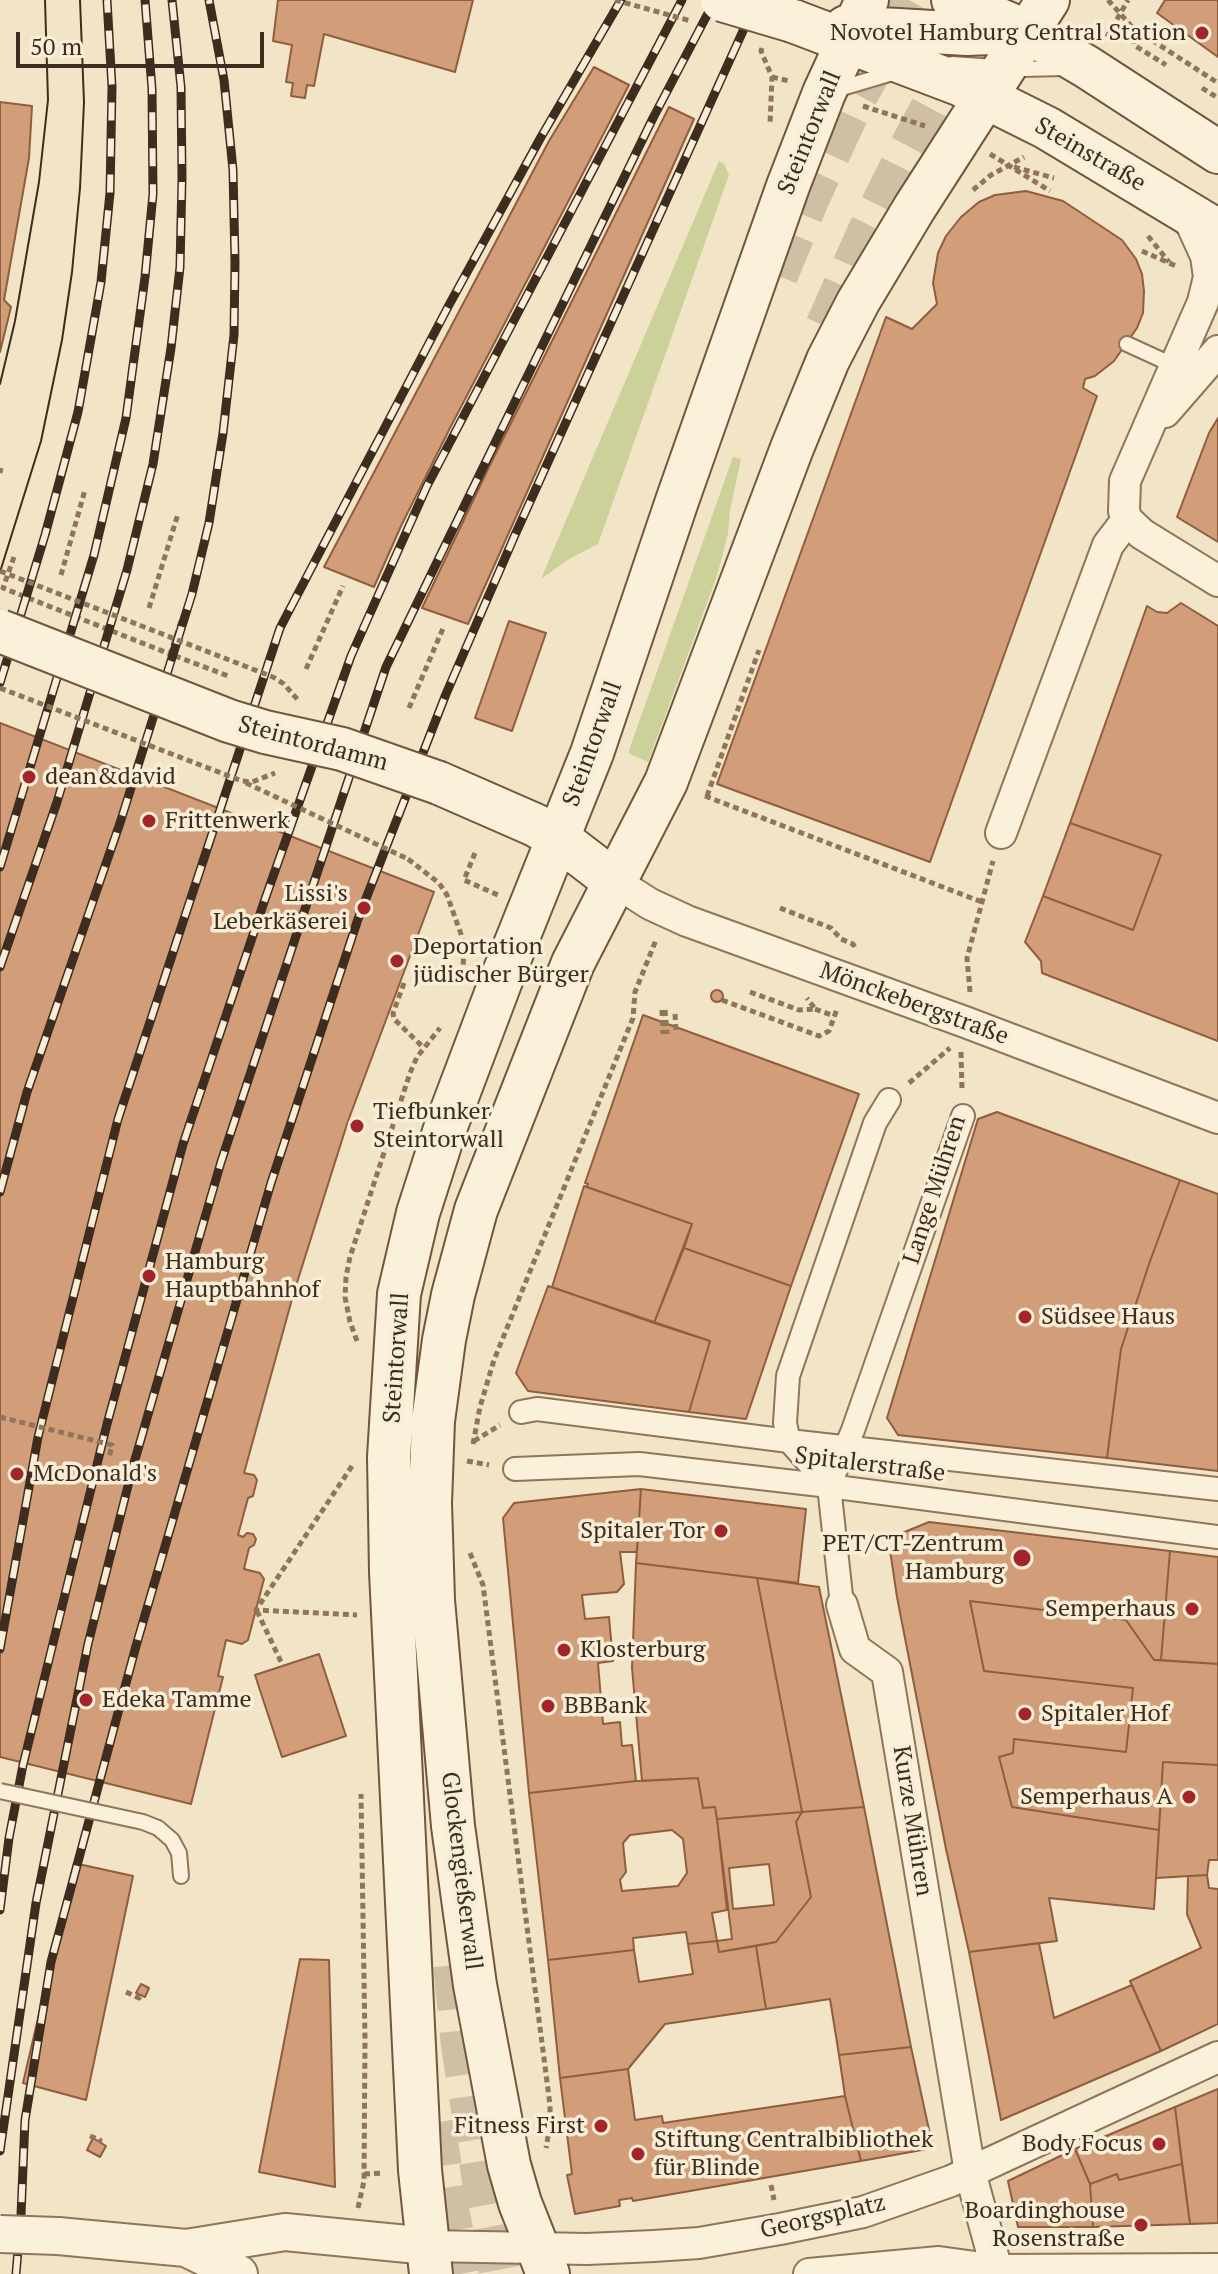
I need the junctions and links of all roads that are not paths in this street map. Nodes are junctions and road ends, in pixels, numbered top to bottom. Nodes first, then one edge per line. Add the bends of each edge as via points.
1 (722, 0) edge
2 (941, 0) edge
3 (1037, 16) edge
4 (857, 23) edge
5 (972, 58) edge
6 (1087, 67) junction
7 (916, 68) junction
8 (807, 87) junction
9 (1218, 152) edge
10 (1202, 220) edge
11 (1127, 344) dead end
12 (1218, 351) edge
13 (1175, 366) junction
14 (1145, 434) junction
15 (1127, 520) junction
16 (1211, 576) edge
17 (0, 631) edge
18 (1001, 833) road end
19 (558, 838) junction
20 (614, 881) junction
21 (889, 1100) road end
22 (963, 1116) road end
23 (1218, 1118) edge
24 (521, 1412) road end
25 (789, 1441) junction
26 (847, 1447) junction
27 (456, 1458) joint
28 (373, 1466) joint
29 (515, 1469) road end
30 (829, 1486) junction
31 (1218, 1489) edge
32 (1218, 1537) edge
33 (842, 1605) joint
34 (0, 1791) edge
35 (181, 1876) dead end
36 (1218, 2057) edge
37 (970, 2172) junction
38 (0, 2234) edge
39 (186, 2248) junction
40 (429, 2260) edge
41 (542, 2261) edge
42 (1218, 2269) edge
43 (997, 2272) edge
44 (239, 2274) edge
45 (809, 2274) edge

1 - 4 main road, bridge via 793,21
2 - 5 main road via 960,19
3 - 5 main road, Steintorwall
3 - 5 main road
3 - 6 main road
4 - 5 main road
4 - 7 main road
4 - 8 main road, Steintorwall
5 - 6 lane via 1022,69
5 - 7 main road
5 - 10 main road, Steinstraße via 1047,128
5 - 20 main road, Steintorwall via 940,165 828,360 666,782
6 - 9 main road
7 - 8 lane
8 - 19 main road, Steintorwall via 788,186
10 - 13 street via 1209,277
11 - 13 lane
12 - 14 street
13 - 14 street
14 - 15 street via 1125,481
15 - 16 street
15 - 18 street via 1108,545
17 - 19 main road, Steintordamm, bridge via 229,721 342,749 439,783
19 - 20 main road, Steintordamm
19 - 28 main road, Steintorwall via 446,1126 418,1213 399,1294
20 - 23 street, Mönckebergstraße via 687,921
20 - 27 main road, Steintorwall via 573,963 476,1210 453,1295 433,1421
21 - 25 street via 875,1123 788,1376
22 - 26 street, Lange Mühren
24 - 25 street, Spitalerstraße via 537,1409
25 - 26 street, Spitalerstraße
25 - 30 street
26 - 30 street
26 - 31 street, Spitalerstraße
27 - 41 main road, Glockengießerwall via 430,1503 453,1826 475,1985 509,2165
28 - 40 main road, Glockengießerwall via 405,1820 420,2170
29 - 30 street, Spitalerstraße via 639,1464
30 - 32 street, Spitalerstraße
30 - 33 street, Kurze Mühren
33 - 37 street, Kurze Mühren via 855,1649 887,1672
34 - 35 lane, bridge via 158,1828 179,1853
36 - 37 street, Georgsplatz
37 - 41 street, Georgsplatz via 863,2212 699,2243
37 - 43 street
38 - 39 street, bridge
39 - 40 street via 285,2232
39 - 44 street
40 - 41 street, Georgsplatz
42 - 43 street
43 - 45 street via 939,2262

